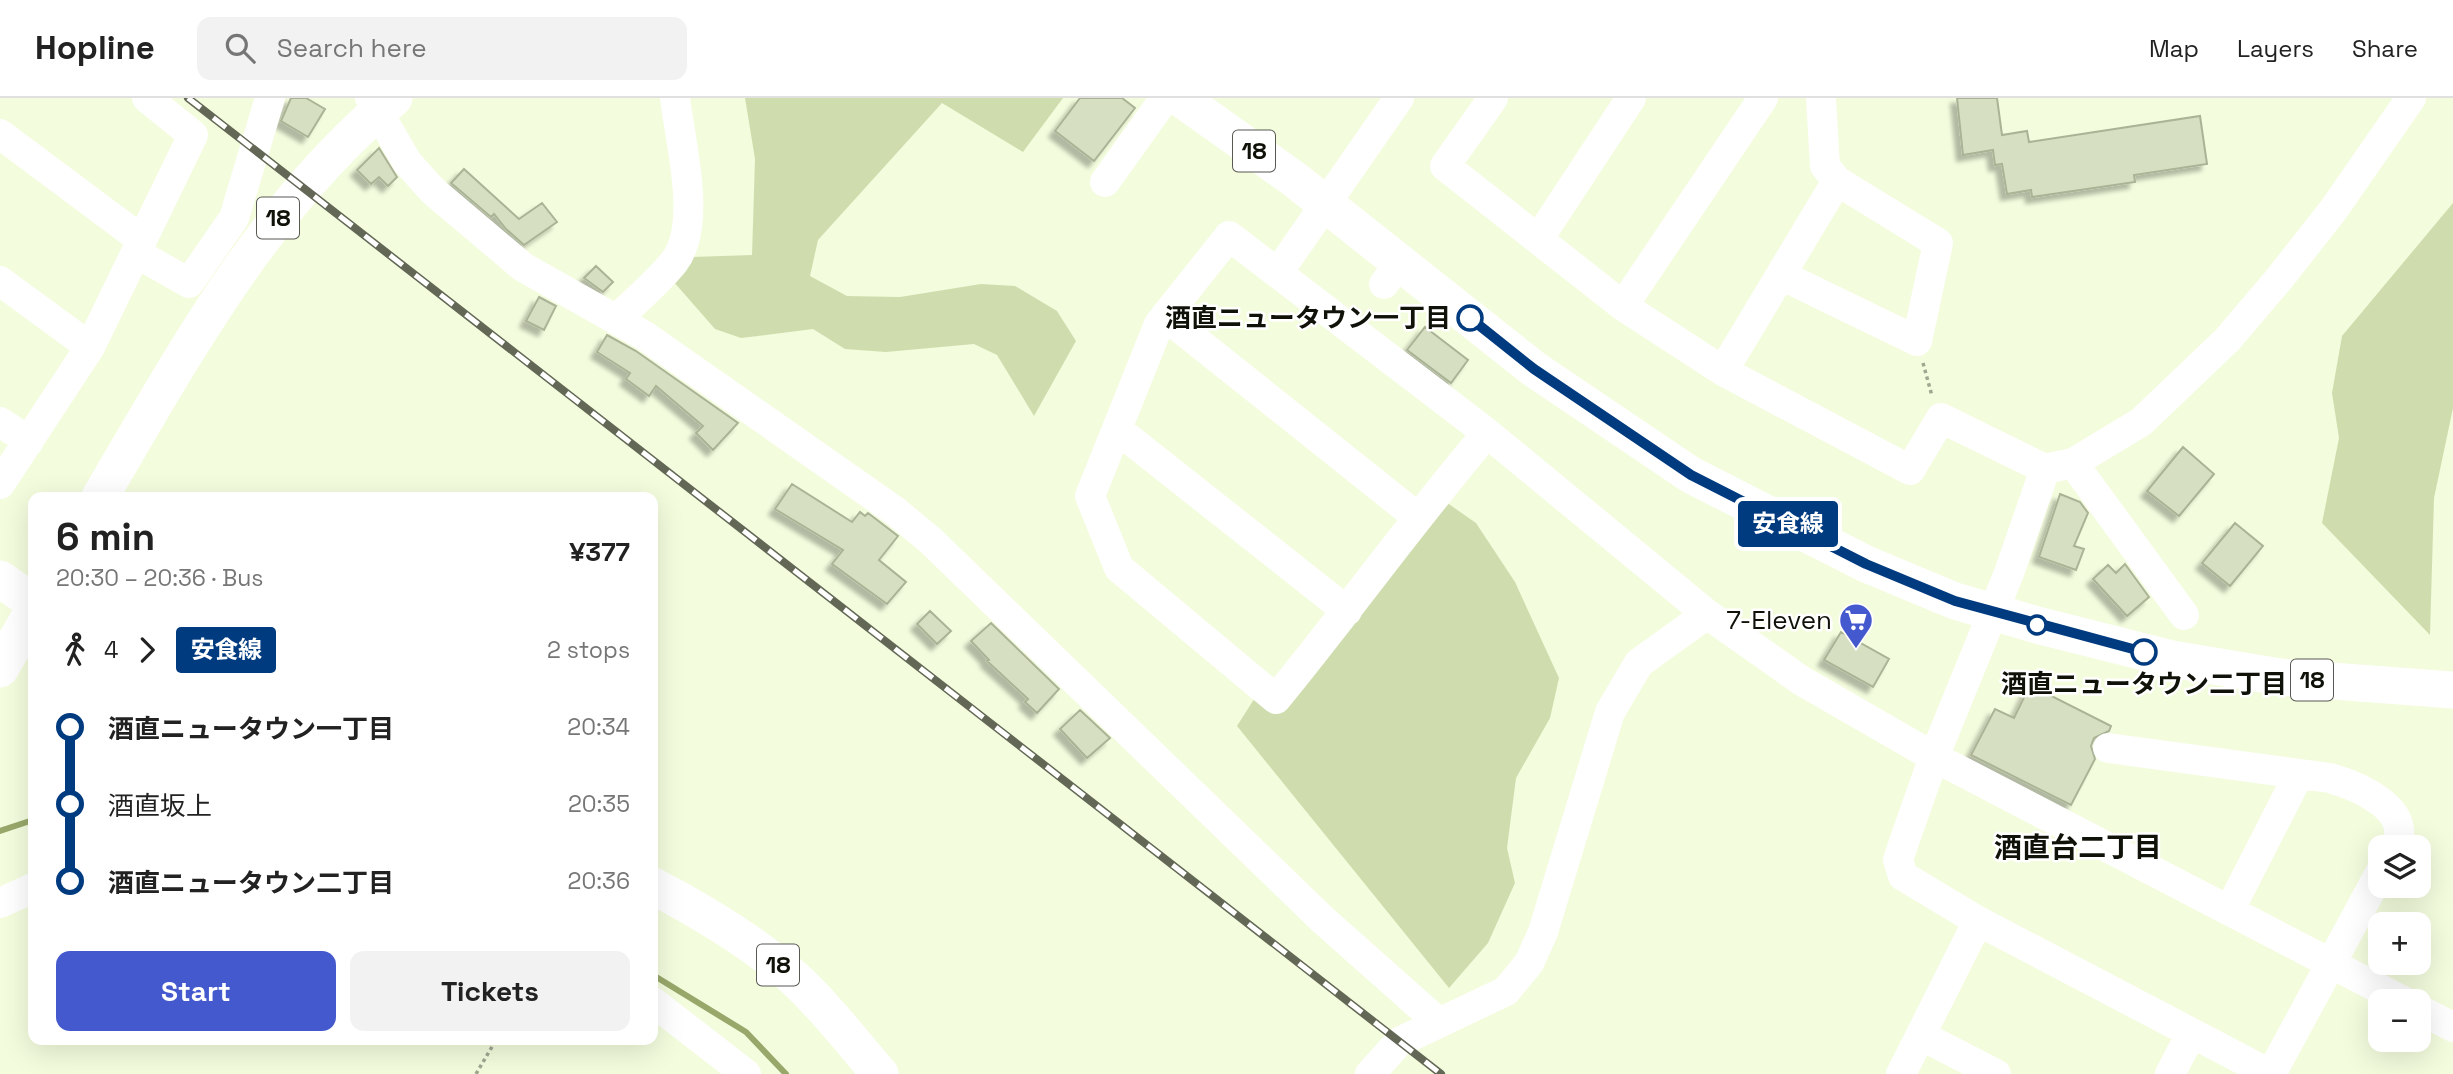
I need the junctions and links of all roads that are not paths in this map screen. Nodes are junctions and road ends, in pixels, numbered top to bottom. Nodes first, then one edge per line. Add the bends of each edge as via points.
1 (147, 98) edge
2 (270, 98) edge
3 (370, 98) edge
4 (394, 98) edge
5 (675, 98) edge
6 (1165, 98) edge
7 (1180, 98) edge
8 (1399, 98) edge
9 (1493, 98) edge
10 (1631, 98) edge
11 (1763, 98) edge
12 (1821, 98) edge
13 (2411, 98) edge
14 (0, 135) edge
15 (1837, 181) junction
16 (1105, 182) dead end
17 (1327, 205) junction
18 (1539, 237) junction
19 (139, 246) junction
20 (1279, 271) junction
21 (1781, 275) junction
22 (0, 281) edge
23 (1623, 306) junction
24 (1165, 316) junction
25 (616, 320) junction
26 (90, 347) junction
27 (1723, 371) junction
28 (0, 422) edge
29 (1118, 430) junction
30 (1487, 433) junction
31 (29, 441) junction
32 (2059, 466) junction
33 (0, 484) edge
34 (103, 492) edge
35 (1416, 516) junction
36 (0, 579) edge
37 (28, 599) edge
38 (1347, 611) junction
39 (1993, 611) junction
40 (1707, 614) junction
41 (2184, 615) dead end
42 (28, 620) edge
43 (0, 669) edge
44 (2453, 690) edge
45 (2108, 748) dead end
46 (1934, 757) junction
47 (2299, 774) junction
48 (2400, 835) edge
49 (658, 889) edge
50 (28, 890) edge
51 (2368, 895) edge
52 (0, 903) edge
53 (2230, 909) junction
54 (1978, 921) junction
55 (2330, 963) junction
56 (2380, 989) edge
57 (658, 1006) edge
58 (2431, 1016) edge
59 (1438, 1022) junction
60 (2453, 1027) edge
61 (2191, 1034) junction
62 (1922, 1036) junction
63 (746, 1074) edge
64 (880, 1074) edge
65 (1370, 1074) edge
66 (1901, 1074) edge
67 (1996, 1074) edge
68 (2170, 1074) edge
69 (2270, 1074) edge

1 - 19 street via 193,135
2 - 19 street via 234,218 189,282
3 - 25 street via 407,162 433,191 523,267
4 - 34 main road, 18 via 349,135 247,256
5 - 25 street via 689,213 687,234 674,262
6 - 16 street
7 - 17 main road, 18
8 - 17 street
9 - 18 street via 1445,166
10 - 18 street
11 - 23 street
12 - 15 street via 1825,166
13 - 32 street via 2334,209 2227,340 2141,422
14 - 19 street
15 - 21 street
15 - 21 street via 1938,243 1917,341
17 - 20 street
17 - 39 main road, 18 via 1392,273 1691,475 1866,564 1955,601
18 - 23 street
19 - 26 street
20 - 24 street via 1229,236
20 - 30 street
21 - 27 street
22 - 26 street
23 - 27 street
24 - 29 street
24 - 35 street
25 - 59 street via 835,469 930,540 1322,919
26 - 31 street
27 - 32 street via 1910,470 1941,418
28 - 31 street
29 - 38 street
29 - 38 street via 1090,496 1119,568 1276,699
30 - 35 street
30 - 40 street
31 - 33 street
32 - 39 street
32 - 41 street
35 - 38 street
36 - 37 main road
39 - 44 main road, 18 via 2172,659 2266,675
39 - 46 street
40 - 46 street via 1802,681
40 - 59 street via 1639,663 1610,712 1543,932 1529,963 1506,991
42 - 43 main road
45 - 47 street
46 - 53 street
46 - 54 street via 1898,860 1903,876
47 - 48 street via 2358,786 2399,822
47 - 53 street
49 - 64 main road, 18 via 750,942 794,979
50 - 52 street
51 - 55 street
53 - 55 street
54 - 61 street
54 - 62 street
55 - 56 street
55 - 69 street
57 - 63 street
58 - 60 street
59 - 65 street via 1399,1041
61 - 68 street
61 - 69 street
62 - 66 street
62 - 67 street

